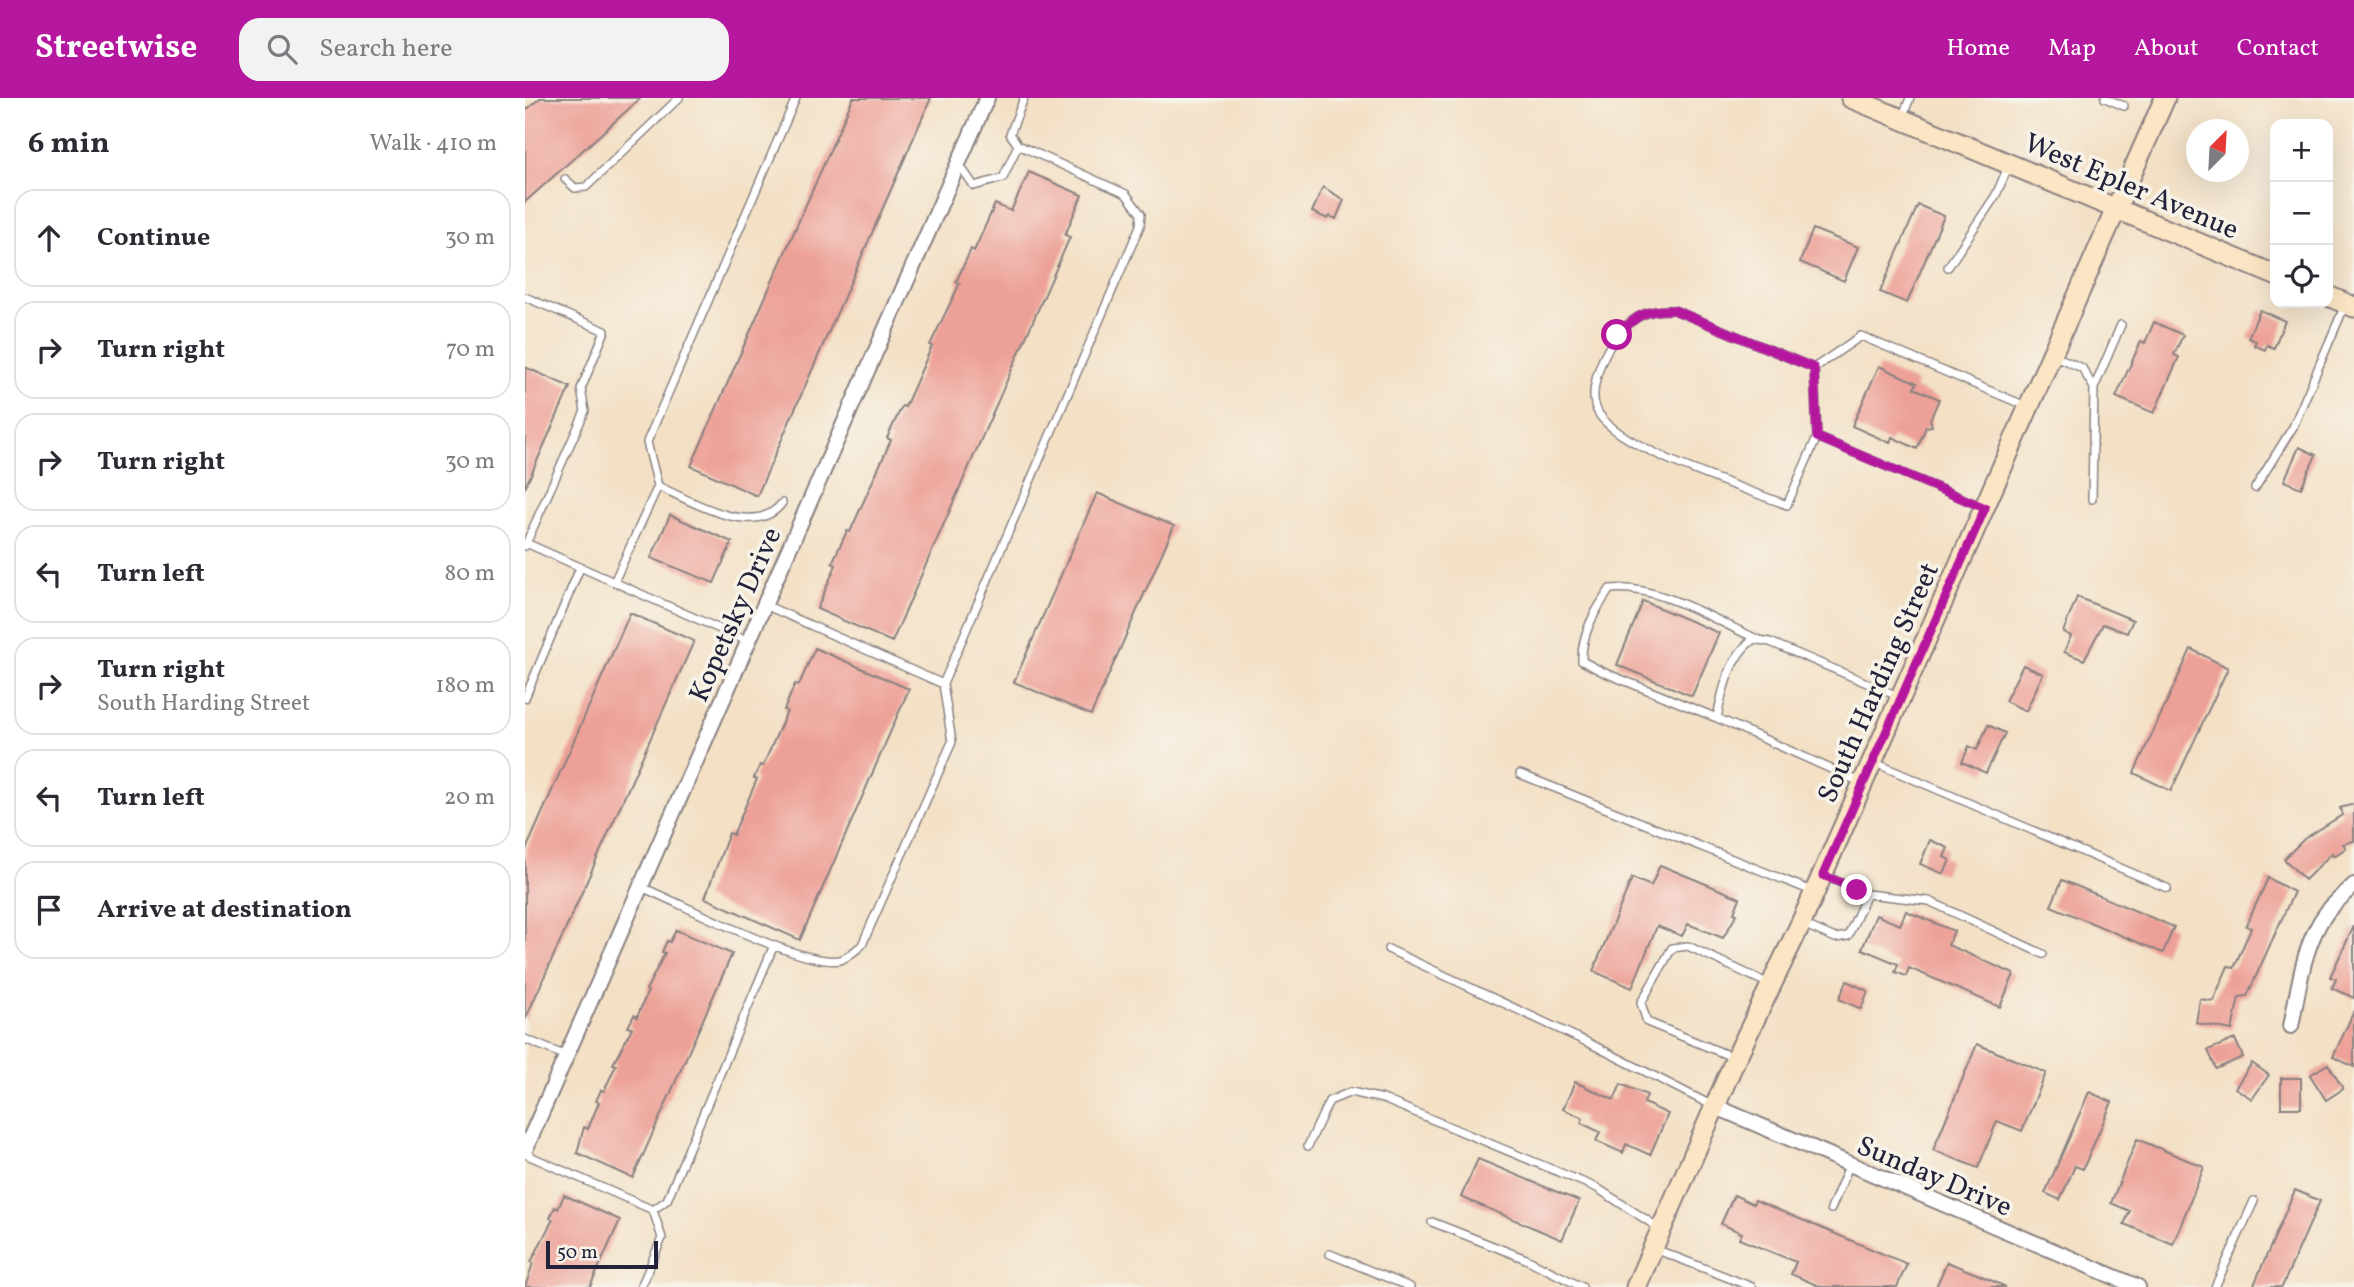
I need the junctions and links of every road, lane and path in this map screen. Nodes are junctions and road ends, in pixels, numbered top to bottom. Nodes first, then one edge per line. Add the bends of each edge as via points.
1 (679, 98) edge
2 (796, 98) edge
3 (987, 98) edge
4 (1024, 98) edge
5 (1851, 98) edge
6 (1910, 98) edge
7 (2105, 98) edge
8 (2165, 98) edge
9 (2124, 106) dead end
10 (1902, 119) junction
11 (1018, 145) junction
12 (958, 163) junction
13 (2009, 164) junction
14 (565, 179) dead end
15 (2116, 209) junction
16 (1948, 267) dead end
17 (2270, 273) edge
18 (525, 297) edge
19 (2342, 303) edge
20 (2121, 326) dead end
21 (2052, 354) junction
22 (1814, 368) junction
23 (2094, 388) junction
24 (2029, 407) junction
25 (1817, 437) junction
26 (658, 486) junction
27 (2255, 488) dead end
28 (2092, 499) dead end
29 (782, 503) dead end
30 (1985, 508) junction
31 (526, 545) edge
32 (580, 568) junction
33 (614, 582) junction
34 (765, 604) junction
35 (1759, 640) junction
36 (749, 642) junction
37 (943, 684) junction
38 (525, 698) edge
39 (1901, 698) junction
40 (1717, 718) junction
41 (1873, 762) junction
42 (1520, 774) dead end
43 (1863, 784) junction
44 (1819, 884) junction
45 (2354, 885) edge
46 (641, 887) junction
47 (2167, 888) dead end
48 (1867, 894) junction
49 (1801, 923) junction
50 (774, 945) junction
51 (1388, 949) dead end
52 (2043, 954) dead end
53 (1769, 984) junction
54 (2291, 1026) dead end
55 (525, 1039) edge
56 (566, 1056) junction
57 (1735, 1058) junction
58 (1714, 1106) junction
59 (1308, 1146) dead end
60 (525, 1152) edge
61 (1849, 1166) junction
62 (2254, 1201) dead end
63 (1831, 1209) dead end
64 (653, 1210) junction
65 (1432, 1222) dead end
66 (1662, 1230) junction
67 (1654, 1248) junction
68 (1330, 1254) dead end
69 (2113, 1282) edge
70 (641, 1287) edge
71 (1410, 1287) edge
72 (1582, 1287) edge
73 (1636, 1287) edge
74 (1752, 1287) edge
75 (2138, 1287) edge
76 (2215, 1287) edge

1 - 14 lane via 586,187 575,187
2 - 26 lane via 647,442
3 - 12 street, Kopetsky Drive
4 - 11 lane via 1010,134
5 - 10 street, West Epler Avenue
6 - 10 lane
7 - 9 lane
8 - 15 street, South Harding Street
10 - 13 street, West Epler Avenue
11 - 12 lane via 1003,178 989,184 974,186
11 - 37 lane via 1126,194 1141,214 1140,226
12 - 34 street, Kopetsky Drive
13 - 15 street, West Epler Avenue
13 - 16 lane via 1996,195
15 - 17 street, West Epler Avenue
15 - 21 street, South Harding Street
18 - 31 lane via 605,331 581,389 585,411
19 - 27 lane via 2293,427
20 - 23 lane
21 - 23 lane via 2083,368
21 - 24 street, South Harding Street
22 - 24 lane via 1861,336
22 - 25 lane
22 - 25 lane via 1674,310 1651,309 1617,335 1595,383 1597,411 1625,437 1787,505
23 - 28 lane
24 - 30 street, South Harding Street
25 - 30 lane
26 - 29 lane via 734,518 767,515
26 - 33 lane
30 - 39 street, South Harding Street
31 - 32 lane
32 - 33 lane
32 - 38 lane
33 - 36 lane
34 - 36 street, Kopetsky Drive
34 - 37 lane
35 - 39 lane
35 - 40 lane via 1741,648 1721,695
35 - 40 lane via 1655,594 1628,587 1609,589 1597,607 1587,629 1582,661
36 - 46 street, Kopetsky Drive
37 - 50 lane via 952,741 862,945 842,960 820,960
39 - 41 street, South Harding Street
40 - 43 lane
41 - 43 street, South Harding Street
41 - 47 lane
42 - 44 lane
43 - 44 street, South Harding Street
44 - 48 lane
44 - 49 street, South Harding Street
45 - 54 street via 2318,928
46 - 50 lane
46 - 56 street, Kopetsky Drive
48 - 49 lane via 1849,936 1835,938
48 - 52 lane via 1929,901
49 - 53 street, South Harding Street
50 - 64 lane via 667,1200
51 - 58 lane
53 - 57 street, South Harding Street
53 - 57 lane via 1688,946 1672,948 1641,1003 1647,1022
55 - 56 lane
56 - 60 street, Kopetsky Drive
57 - 58 street, South Harding Street
58 - 61 street, Sunday Drive
58 - 66 street, South Harding Street
59 - 66 lane via 1329,1101 1351,1092 1373,1097 1597,1188
60 - 64 lane
61 - 63 lane
61 - 69 street, Sunday Drive
62 - 76 lane
64 - 70 lane via 662,1238
65 - 72 lane
66 - 67 street, South Harding Street
67 - 73 street, South Harding Street
67 - 74 lane
68 - 71 lane
69 - 75 street, Sunday Drive

